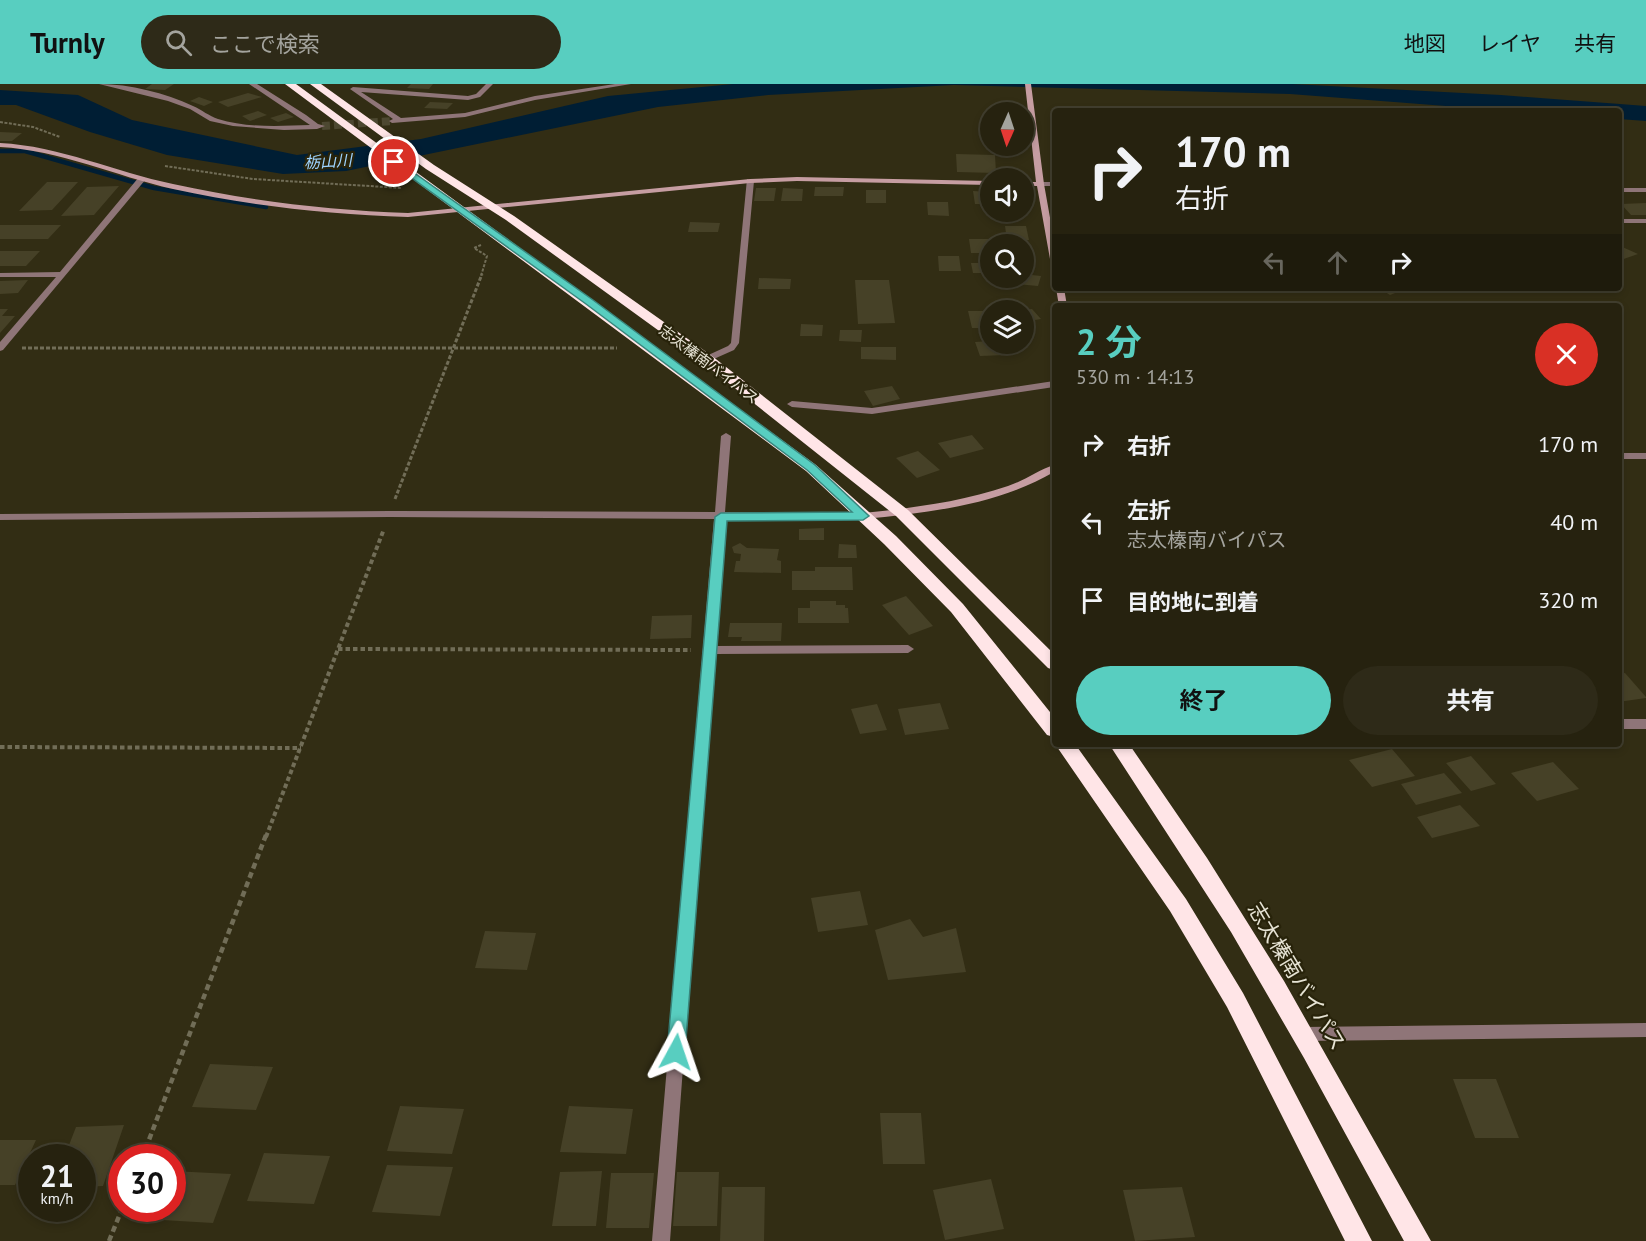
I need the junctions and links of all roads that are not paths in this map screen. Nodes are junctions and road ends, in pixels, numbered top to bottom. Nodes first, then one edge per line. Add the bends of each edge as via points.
1 (102, 84) edge
2 (252, 84) edge
3 (290, 84) edge
4 (315, 84) edge
5 (490, 84) edge
6 (628, 84) edge
7 (1028, 84) edge
8 (0, 145) edge
9 (750, 181) junction
10 (139, 182) junction
11 (980, 183) edge
12 (1034, 184) edge
13 (1040, 184) junction
14 (1052, 184) edge
15 (1622, 190) edge
16 (1646, 190) edge
17 (495, 207) junction
18 (458, 210) junction
19 (1051, 222) edge
20 (1622, 222) edge
21 (1646, 222) edge
22 (63, 273) junction
23 (0, 275) edge
24 (0, 348) edge
25 (707, 359) junction
26 (1052, 384) edge
27 (792, 404) dead end
28 (726, 436) dead end
29 (1622, 456) edge
30 (1646, 456) edge
31 (1052, 469) edge
32 (902, 513) junction
33 (863, 516) junction
34 (0, 517) edge
35 (721, 517) junction
36 (908, 649) dead end
37 (709, 650) junction
38 (1052, 662) edge
39 (1622, 724) edge
40 (1646, 724) edge
41 (1052, 727) edge
42 (1067, 747) edge
43 (1121, 747) edge
44 (1646, 1030) edge
45 (1303, 1034) junction
46 (661, 1241) edge
47 (1359, 1241) edge
48 (1418, 1241) edge

1 - 2 street via 192,108 222,122 250,127 319,126
3 - 18 highway, 志太榛南バイパス
4 - 17 highway, 志太榛南バイパス via 430,167
5 - 6 street via 478,96 468,98 353,89 396,121 465,115 535,98
7 - 13 street
8 - 10 street via 51,150
9 - 11 street
9 - 17 street
9 - 25 street via 735,343
10 - 18 street via 360,214
10 - 22 street
12 - 13 street
13 - 14 street
13 - 19 street
15 - 16 street
17 - 18 street
17 - 25 highway, 志太榛南バイパス
18 - 33 highway, 志太榛南バイパス via 641,340 811,468
20 - 21 street
22 - 23 street
22 - 24 street
25 - 32 highway, 志太榛南バイパス
26 - 27 street via 872,411
28 - 35 street
29 - 30 street
31 - 32 street via 1011,489
32 - 33 street
32 - 38 highway, 志太榛南バイパス
33 - 35 street
33 - 41 highway, 志太榛南バイパス via 957,608
34 - 35 street
35 - 37 street
36 - 37 street
37 - 46 street
39 - 40 street
42 - 47 highway via 1178,905 1229,990
43 - 45 highway, 志太榛南バイパス via 1217,891
44 - 45 street
45 - 48 highway, 志太榛南バイパス

